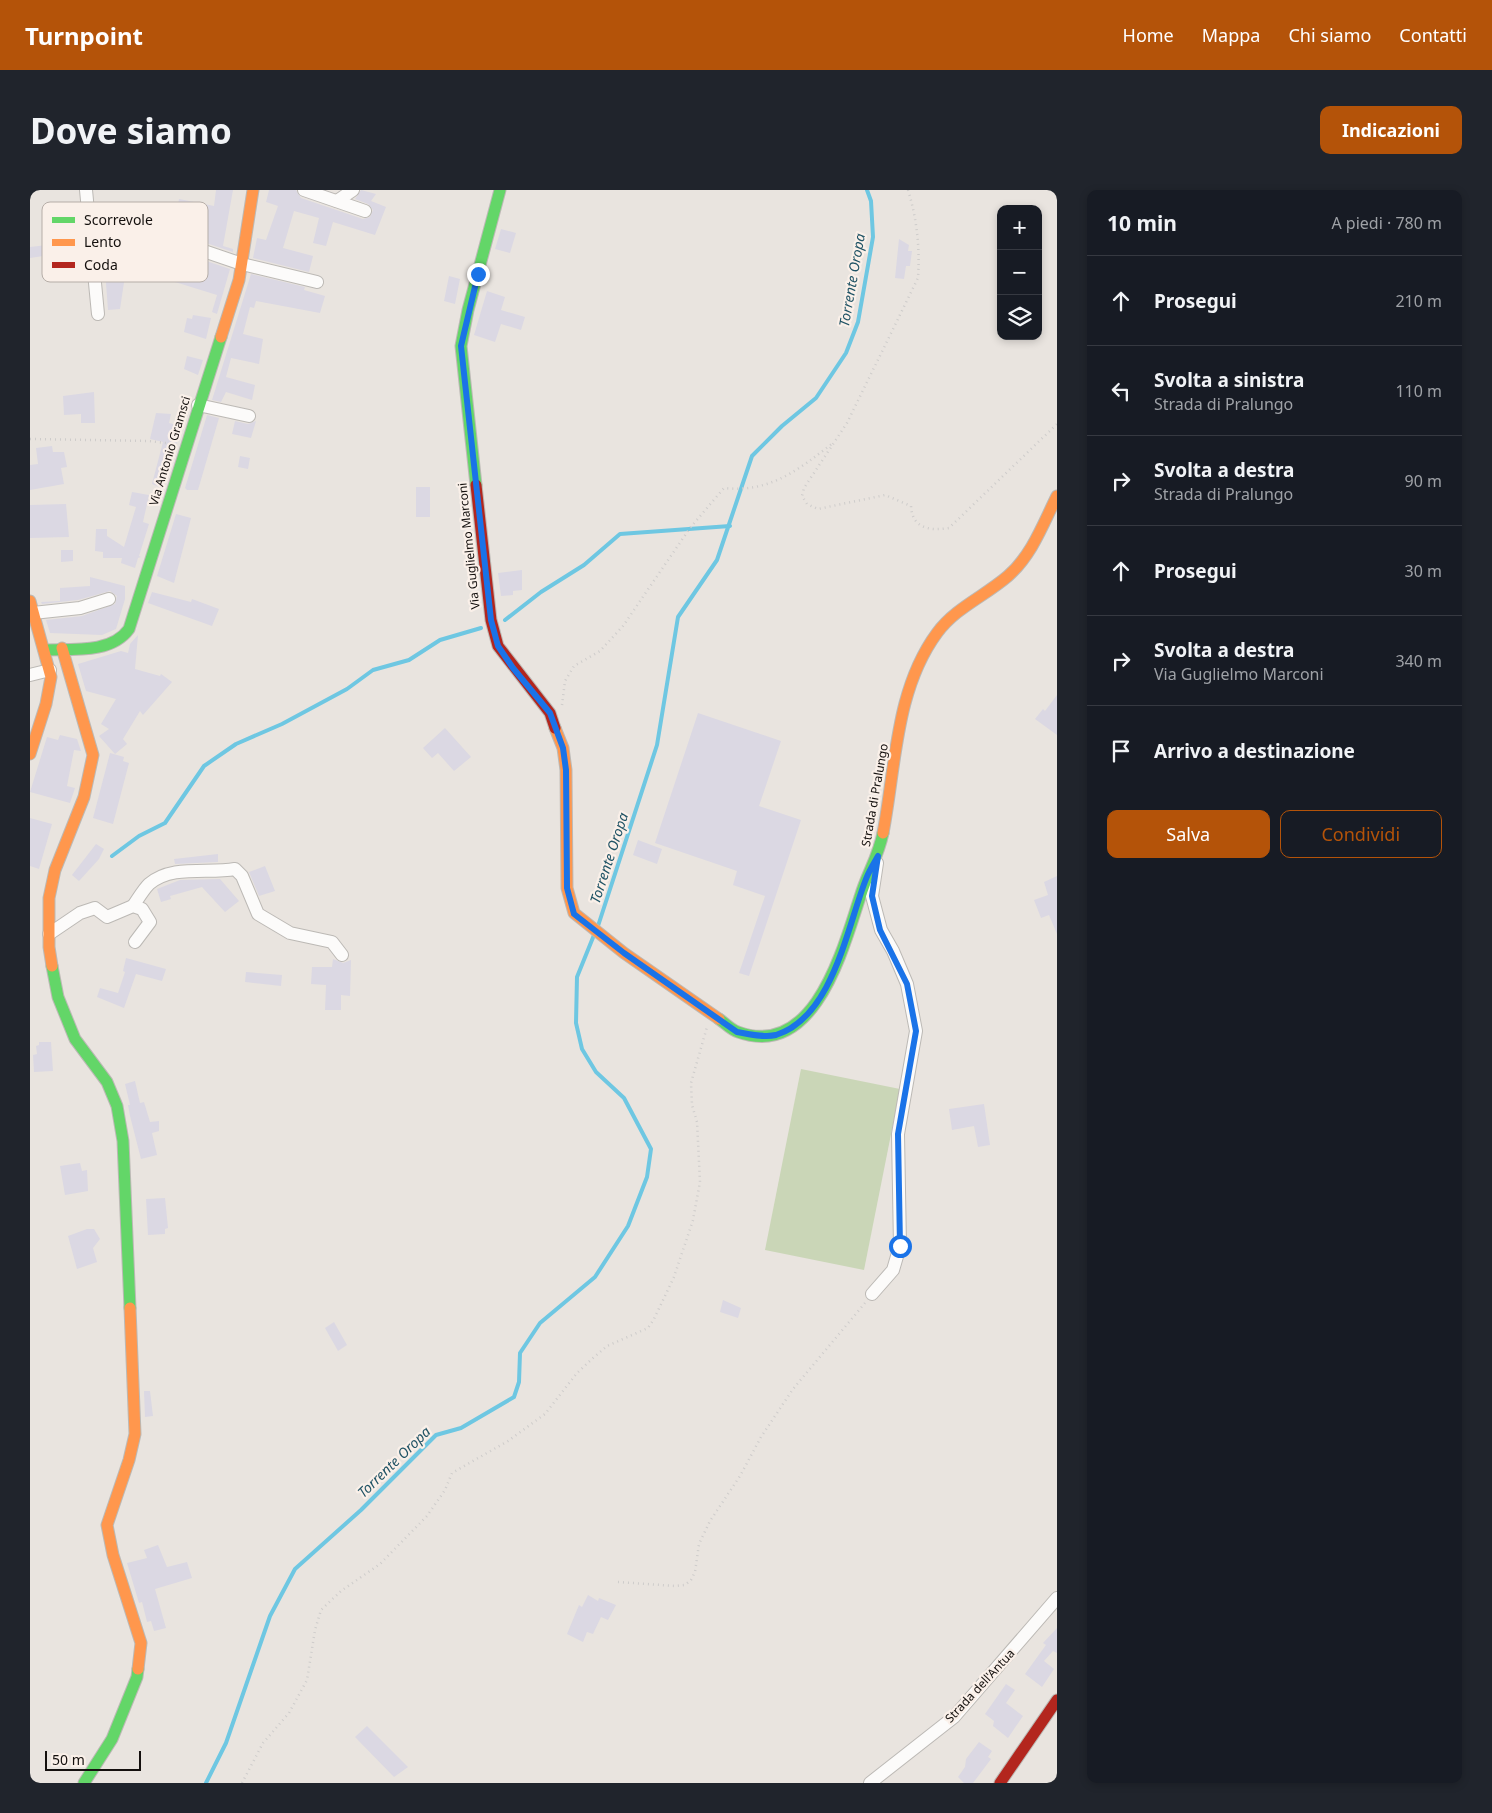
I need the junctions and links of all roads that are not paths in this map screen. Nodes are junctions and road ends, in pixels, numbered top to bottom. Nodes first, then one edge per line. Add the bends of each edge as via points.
1 (253, 190) edge
2 (304, 190) edge
3 (353, 190) edge
4 (500, 190) edge
5 (336, 201) junction
6 (365, 211) dead end
7 (208, 252) edge
8 (242, 264) junction
9 (95, 282) edge
10 (316, 282) dead end
11 (98, 314) dead end
12 (198, 405) junction
13 (249, 416) dead end
14 (1057, 496) edge
15 (110, 599) dead end
16 (32, 607) edge
17 (62, 648) junction
18 (44, 650) junction
19 (50, 670) junction
20 (30, 675) edge
21 (30, 754) edge
22 (878, 856) junction
23 (133, 906) junction
24 (574, 914) joint
25 (49, 934) junction
26 (135, 942) dead end
27 (342, 954) dead end
28 (872, 1294) road end
29 (1057, 1598) edge
30 (1057, 1700) edge
31 (84, 1783) edge
32 (870, 1783) edge
33 (1000, 1783) edge

1 - 8 street, Via Antonio Gramsci
2 - 5 street
3 - 5 street
4 - 24 street, Via Guglielmo Marconi via 468,310 462,356 491,620 498,646 550,713 563,748 567,888
5 - 6 street
7 - 8 street
8 - 10 street
8 - 12 street, Via Antonio Gramsci
9 - 11 street
12 - 13 street
12 - 17 street, Via Antonio Gramsci via 126,637 109,645
14 - 22 street, Strada di Pralungo via 1024,558 1008,577 965,605 931,640 915,672 904,711
15 - 16 street via 80,608
16 - 18 street
17 - 18 street, Via Antonio Gramsci
17 - 25 street via 93,755 84,797 55,870
18 - 19 street
19 - 20 street
19 - 21 street via 46,704
22 - 24 street, Strada di Pralungo via 866,878 831,979 805,1016 775,1035 737,1032
22 - 28 street via 872,896 880,930 907,984 916,1031 898,1134 900,1246 892,1270
23 - 25 street via 107,917 95,908 80,913
23 - 26 street via 142,909 150,922
23 - 27 street via 149,884 168,872 235,869 242,876 258,914 290,933 332,942
25 - 31 street via 58,996 75,1039 107,1082 116,1106 123,1140 132,1316 135,1434 107,1525 113,1555 141,1643 137,1677 112,1739
29 - 32 street, Strada dell'Antua via 954,1717
30 - 33 street

